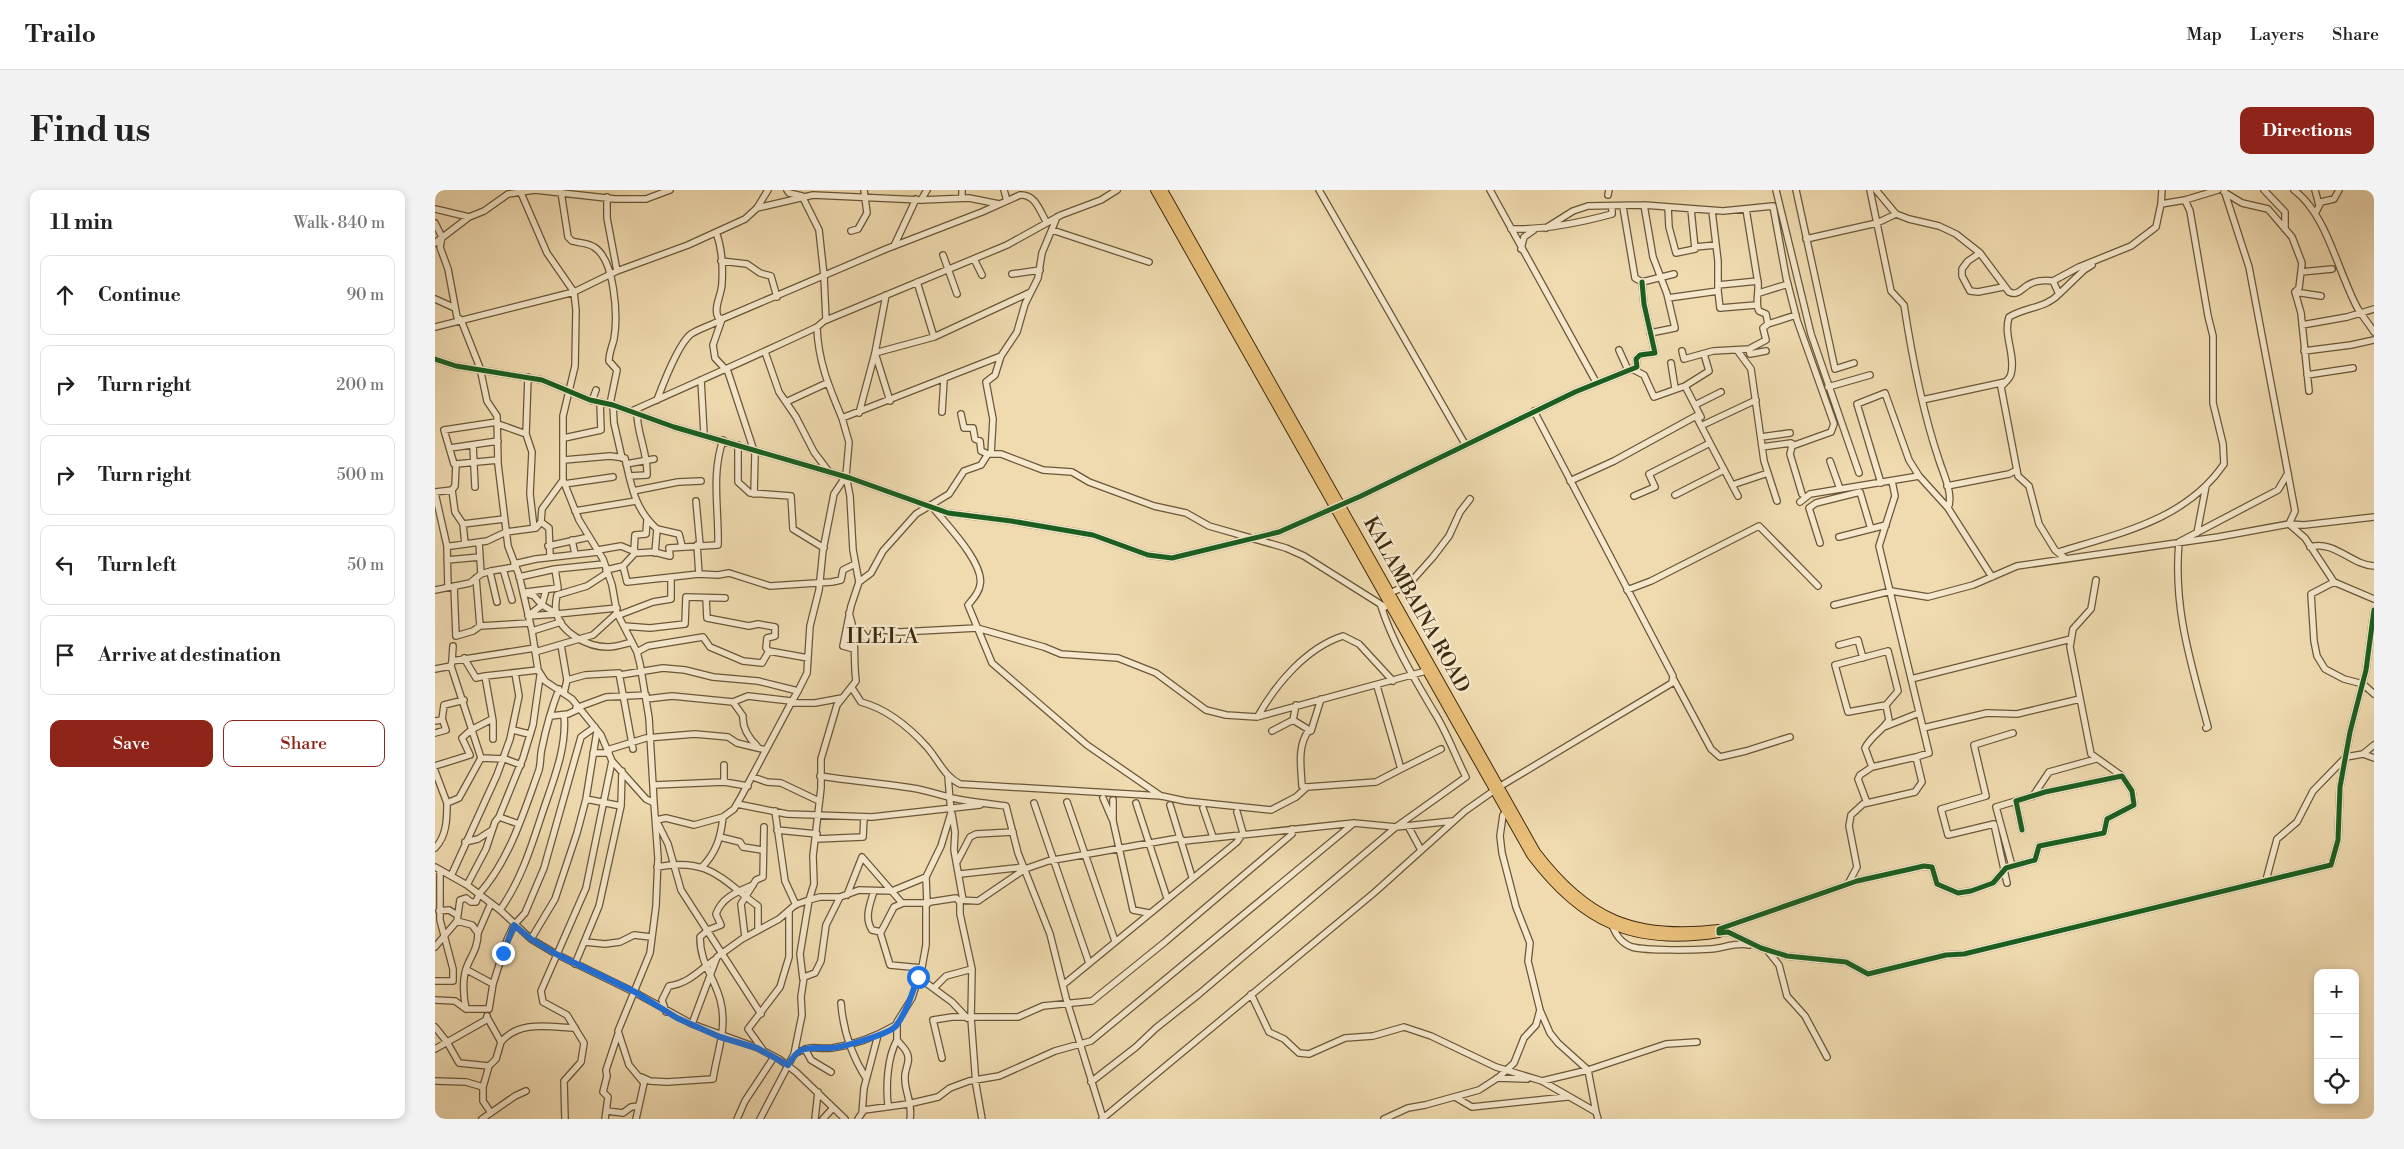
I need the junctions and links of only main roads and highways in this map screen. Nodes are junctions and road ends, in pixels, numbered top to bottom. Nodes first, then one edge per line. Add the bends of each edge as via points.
1 (1155, 190) edge
2 (1163, 190) edge
3 (1337, 506) junction
4 (1497, 789) junction
5 (1509, 811) junction

1 - 3 main road
2 - 3 main road, KALAMBAINA ROAD
3 - 4 main road, KALAMBAINA ROAD via 1390,593
3 - 4 main road via 1385,606
4 - 5 main road, KALAMBAINA ROAD
5 - 5 main road, KALAMBAINA ROAD via 1564,887 1614,920 1637,927 1683,932 1719,931 1669,937 1635,933 1591,914 1560,891 1531,855

